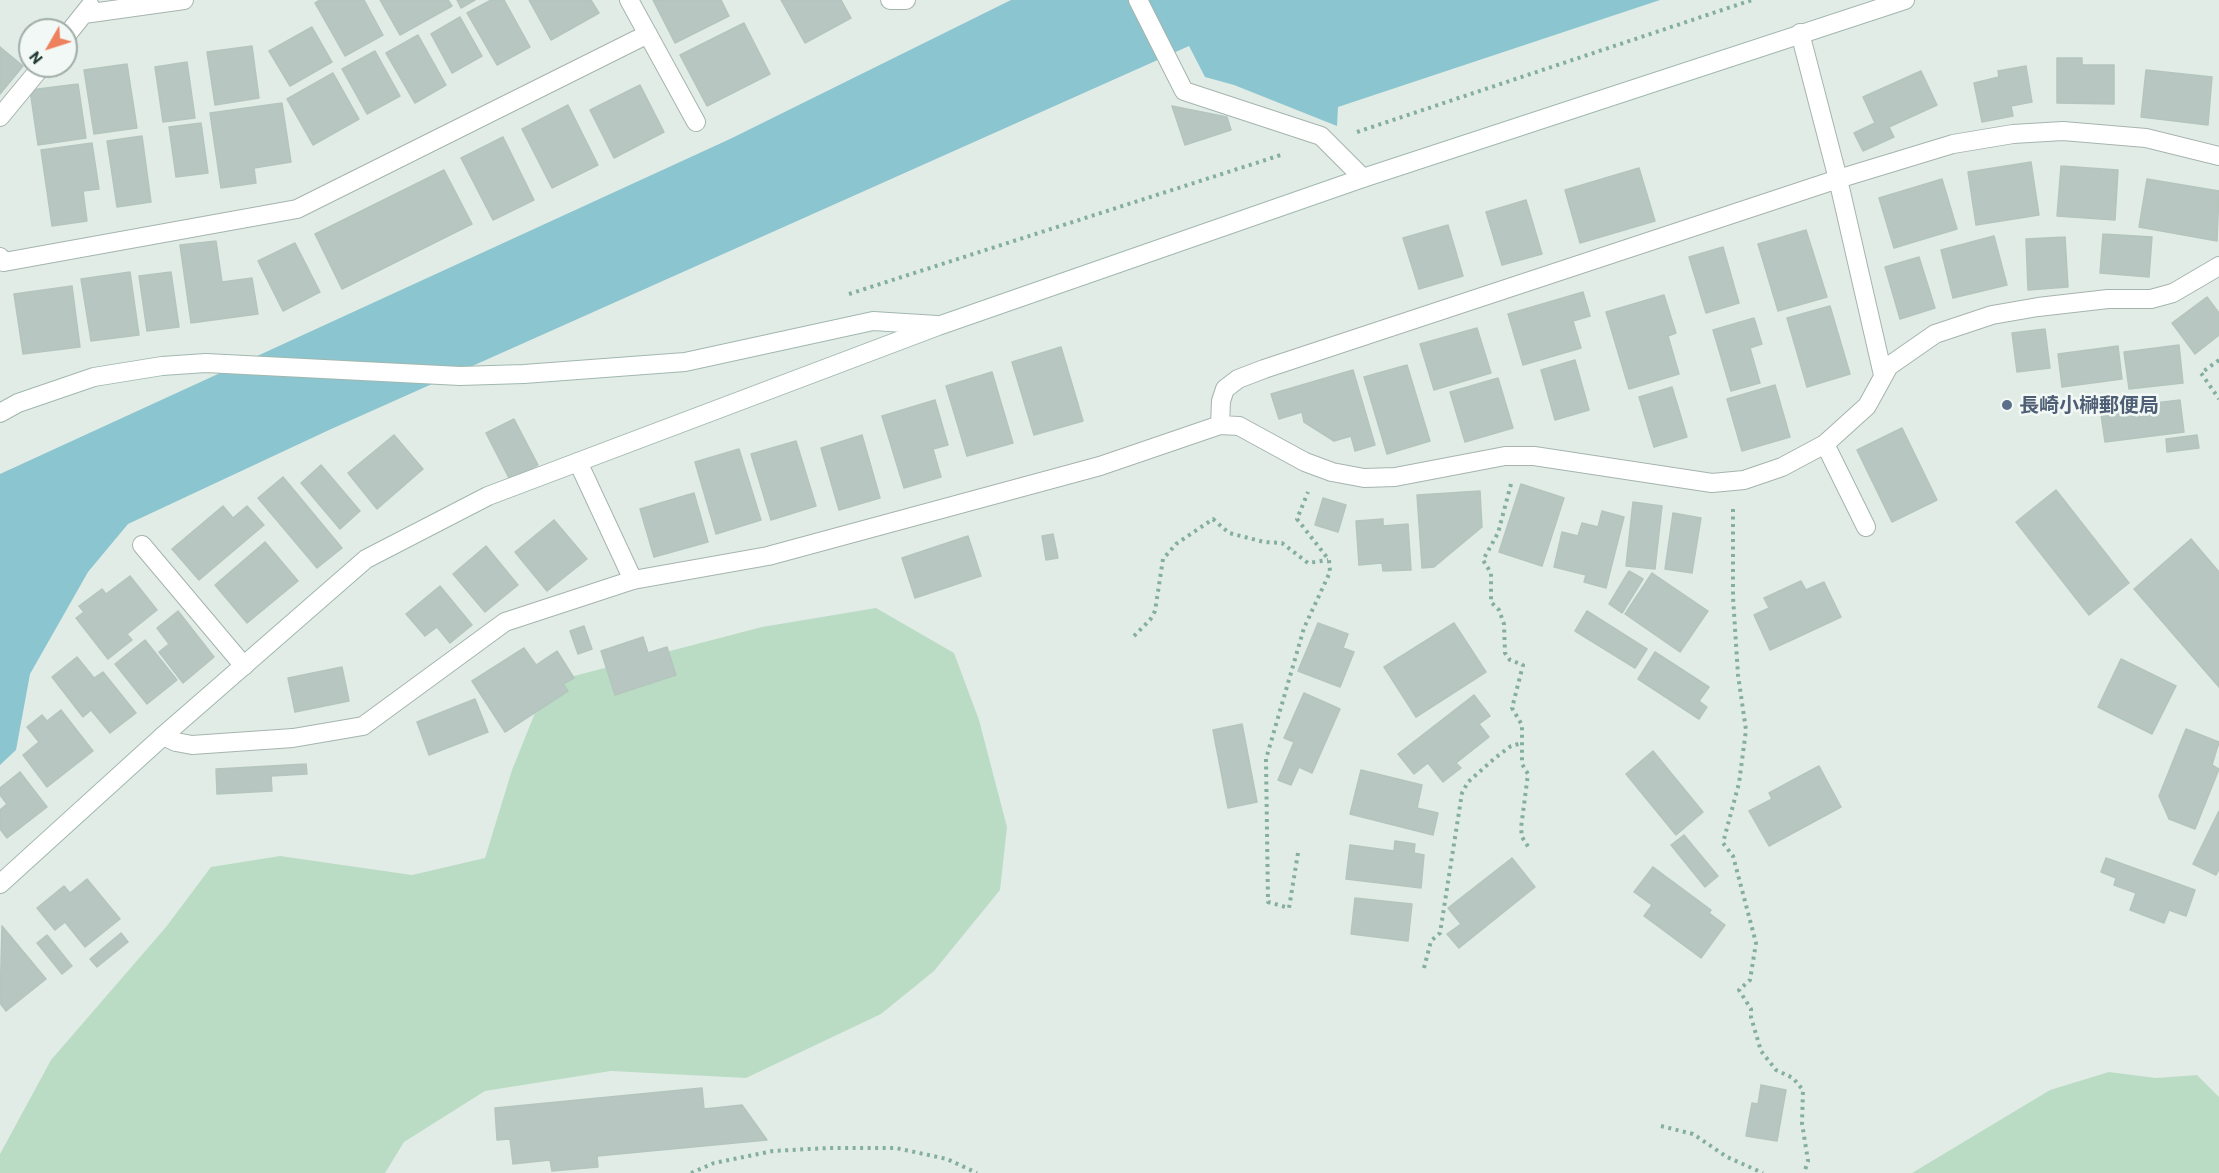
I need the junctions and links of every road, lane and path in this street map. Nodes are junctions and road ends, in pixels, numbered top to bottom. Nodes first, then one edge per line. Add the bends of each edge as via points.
1 (184, 0) edge
2 (629, 0) edge
3 (890, 0) edge
4 (906, 0) edge
5 (1138, 0) edge
6 (1752, 0) edge
7 (1905, 0) edge
8 (90, 7) edge
9 (78, 22) edge
10 (1800, 33) junction
11 (648, 34) junction
12 (32, 78) edge
13 (0, 117) edge
14 (696, 122) dead end
15 (1326, 141) junction
16 (2219, 156) edge
17 (1363, 178) junction
18 (1838, 179) junction
19 (0, 257) edge
20 (2219, 266) edge
21 (846, 295) dead end
22 (938, 326) junction
23 (2219, 360) edge
24 (1883, 375) junction
25 (2219, 399) edge
26 (0, 413) edge
27 (1220, 425) junction
28 (1826, 444) junction
29 (1513, 456) junction
30 (578, 462) junction
31 (1318, 466) junction
32 (1733, 481) junction
33 (1866, 527) dead end
34 (142, 545) dead end
35 (1329, 560) junction
36 (633, 580) junction
37 (1134, 636) dead end
38 (244, 666) junction
39 (163, 736) junction
40 (1522, 743) junction
41 (1529, 848) dead end
42 (1298, 853) dead end
43 (0, 884) edge
44 (1424, 968) dead end
45 (1661, 1126) dead end
46 (691, 1173) edge
47 (977, 1173) edge
48 (1762, 1173) edge
49 (1804, 1173) edge

1 - 8 street
2 - 11 street
3 - 4 street
5 - 15 street via 1184,91 1321,136
6 - 15 path
7 - 10 street
8 - 9 street
10 - 17 street
10 - 18 street
11 - 14 street
11 - 19 street via 297,209 4,262
12 - 13 street
15 - 17 street
15 - 21 path
16 - 18 street via 2146,138 2063,131 2013,134 1953,144
17 - 22 street
18 - 24 street
18 - 27 street via 1238,379 1225,389
20 - 24 street via 2173,293 2151,299 2108,299 2037,307 1964,324 1935,334 1904,354
22 - 26 street via 873,321 685,362 602,369 460,376 195,364 94,377
22 - 30 street
23 - 25 path via 2201,373
24 - 28 street via 1867,406
27 - 31 street via 1239,426
27 - 36 street via 1100,466 768,556
28 - 32 street via 1782,467
28 - 33 street
29 - 31 street via 1395,477 1364,478
29 - 32 street via 1567,460 1712,483
29 - 40 path via 1511,488 1498,533 1483,560 1491,573 1491,602 1504,624 1504,653 1524,665 1512,708 1522,725
30 - 36 street
30 - 38 street via 488,496 366,559
31 - 35 path via 1297,519
32 - 49 path via 1733,597 1746,730 1739,783 1723,843 1733,856 1756,943 1750,980 1739,990 1751,1009 1761,1051 1776,1070 1793,1078 1803,1090 1802,1123 1808,1161
34 - 38 street
35 - 37 path via 1308,563 1282,543 1229,533 1213,519 1176,544 1163,559 1155,611
35 - 42 path via 1330,572 1304,628 1266,759 1268,902 1289,908
36 - 39 street via 505,622 363,726 294,738 192,745
38 - 39 street
39 - 43 street
40 - 41 path via 1522,764 1527,774 1521,828
40 - 44 path via 1510,746 1494,758 1462,793 1440,933 1431,942
45 - 48 path via 1693,1134 1727,1157
46 - 47 path via 714,1163 773,1151 896,1148 947,1159

